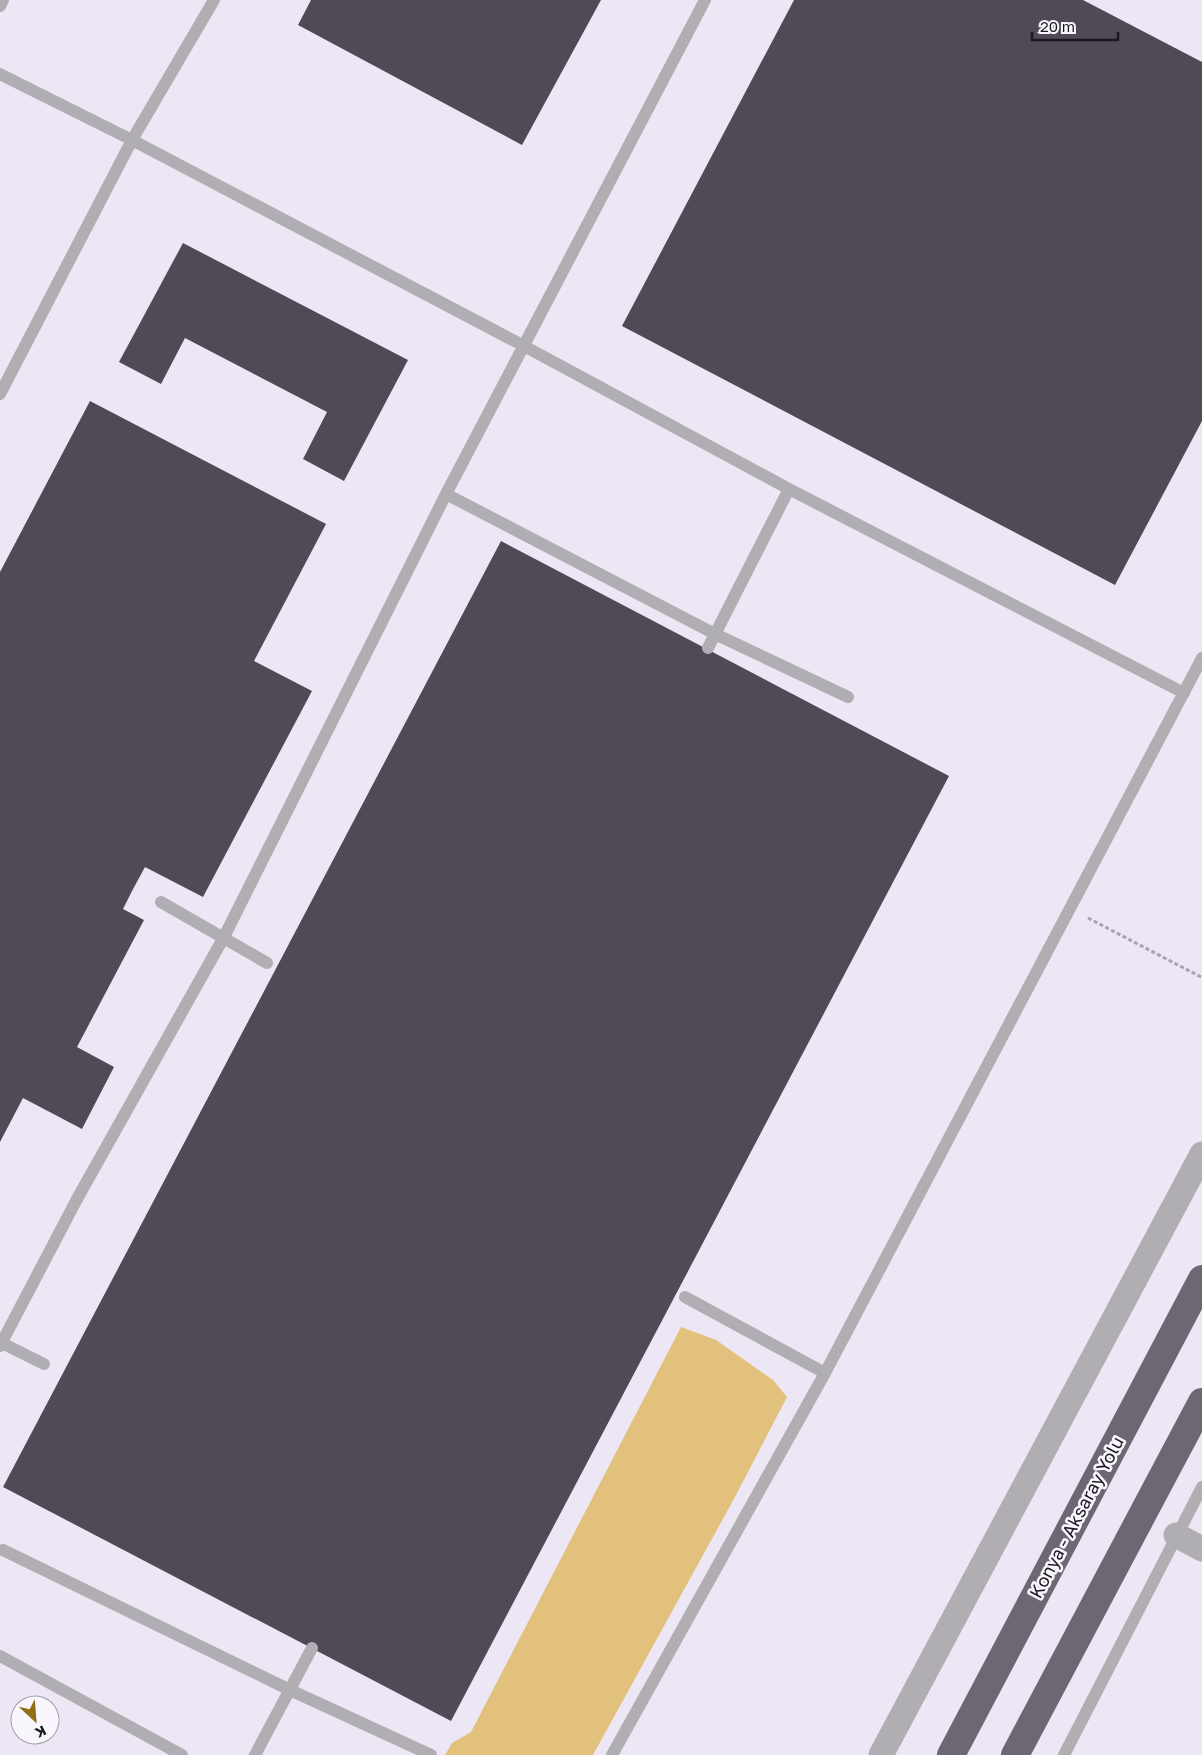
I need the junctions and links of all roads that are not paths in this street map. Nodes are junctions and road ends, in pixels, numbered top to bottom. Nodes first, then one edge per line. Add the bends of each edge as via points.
1 (3, 0) edge
2 (214, 0) edge
3 (706, 0) edge
4 (0, 6) edge
5 (0, 74) edge
6 (132, 140) junction
7 (524, 346) junction
8 (0, 394) edge
9 (789, 489) junction
10 (446, 494) junction
11 (715, 634) junction
12 (708, 648) dead end
13 (1202, 658) edge
14 (1184, 693) junction
15 (848, 696) dead end
16 (162, 902) dead end
17 (224, 937) junction
18 (267, 963) dead end
19 (1202, 1154) edge
20 (1202, 1279) edge
21 (685, 1297) dead end
22 (1, 1344) edge
23 (44, 1364) dead end
24 (825, 1373) junction
25 (1202, 1402) edge
26 (1202, 1487) edge
27 (1176, 1535) junction
28 (1202, 1549) edge
29 (3, 1550) dead end
30 (312, 1648) dead end
31 (0, 1656) edge
32 (290, 1690) junction
33 (431, 1754) edge
34 (181, 1755) edge
35 (255, 1755) edge
36 (612, 1755) edge
37 (882, 1755) edge
38 (951, 1755) edge
39 (1015, 1755) edge
40 (1064, 1755) edge

1 - 4 lane
2 - 6 lane
3 - 7 lane
5 - 6 lane
6 - 7 lane
6 - 8 lane
7 - 9 lane
7 - 10 lane
9 - 11 lane
9 - 14 lane
10 - 11 lane
10 - 17 lane
11 - 12 lane
11 - 15 lane
13 - 14 lane
14 - 24 lane
16 - 17 lane
17 - 18 lane
17 - 22 lane via 77,1199
19 - 37 street
20 - 38 highway, Konya - Aksaray Yolu
21 - 24 lane
22 - 23 lane
24 - 36 lane
25 - 39 highway
26 - 27 lane
27 - 28 street
27 - 40 lane
29 - 32 lane
30 - 32 lane
31 - 34 lane
32 - 33 lane
32 - 35 lane

